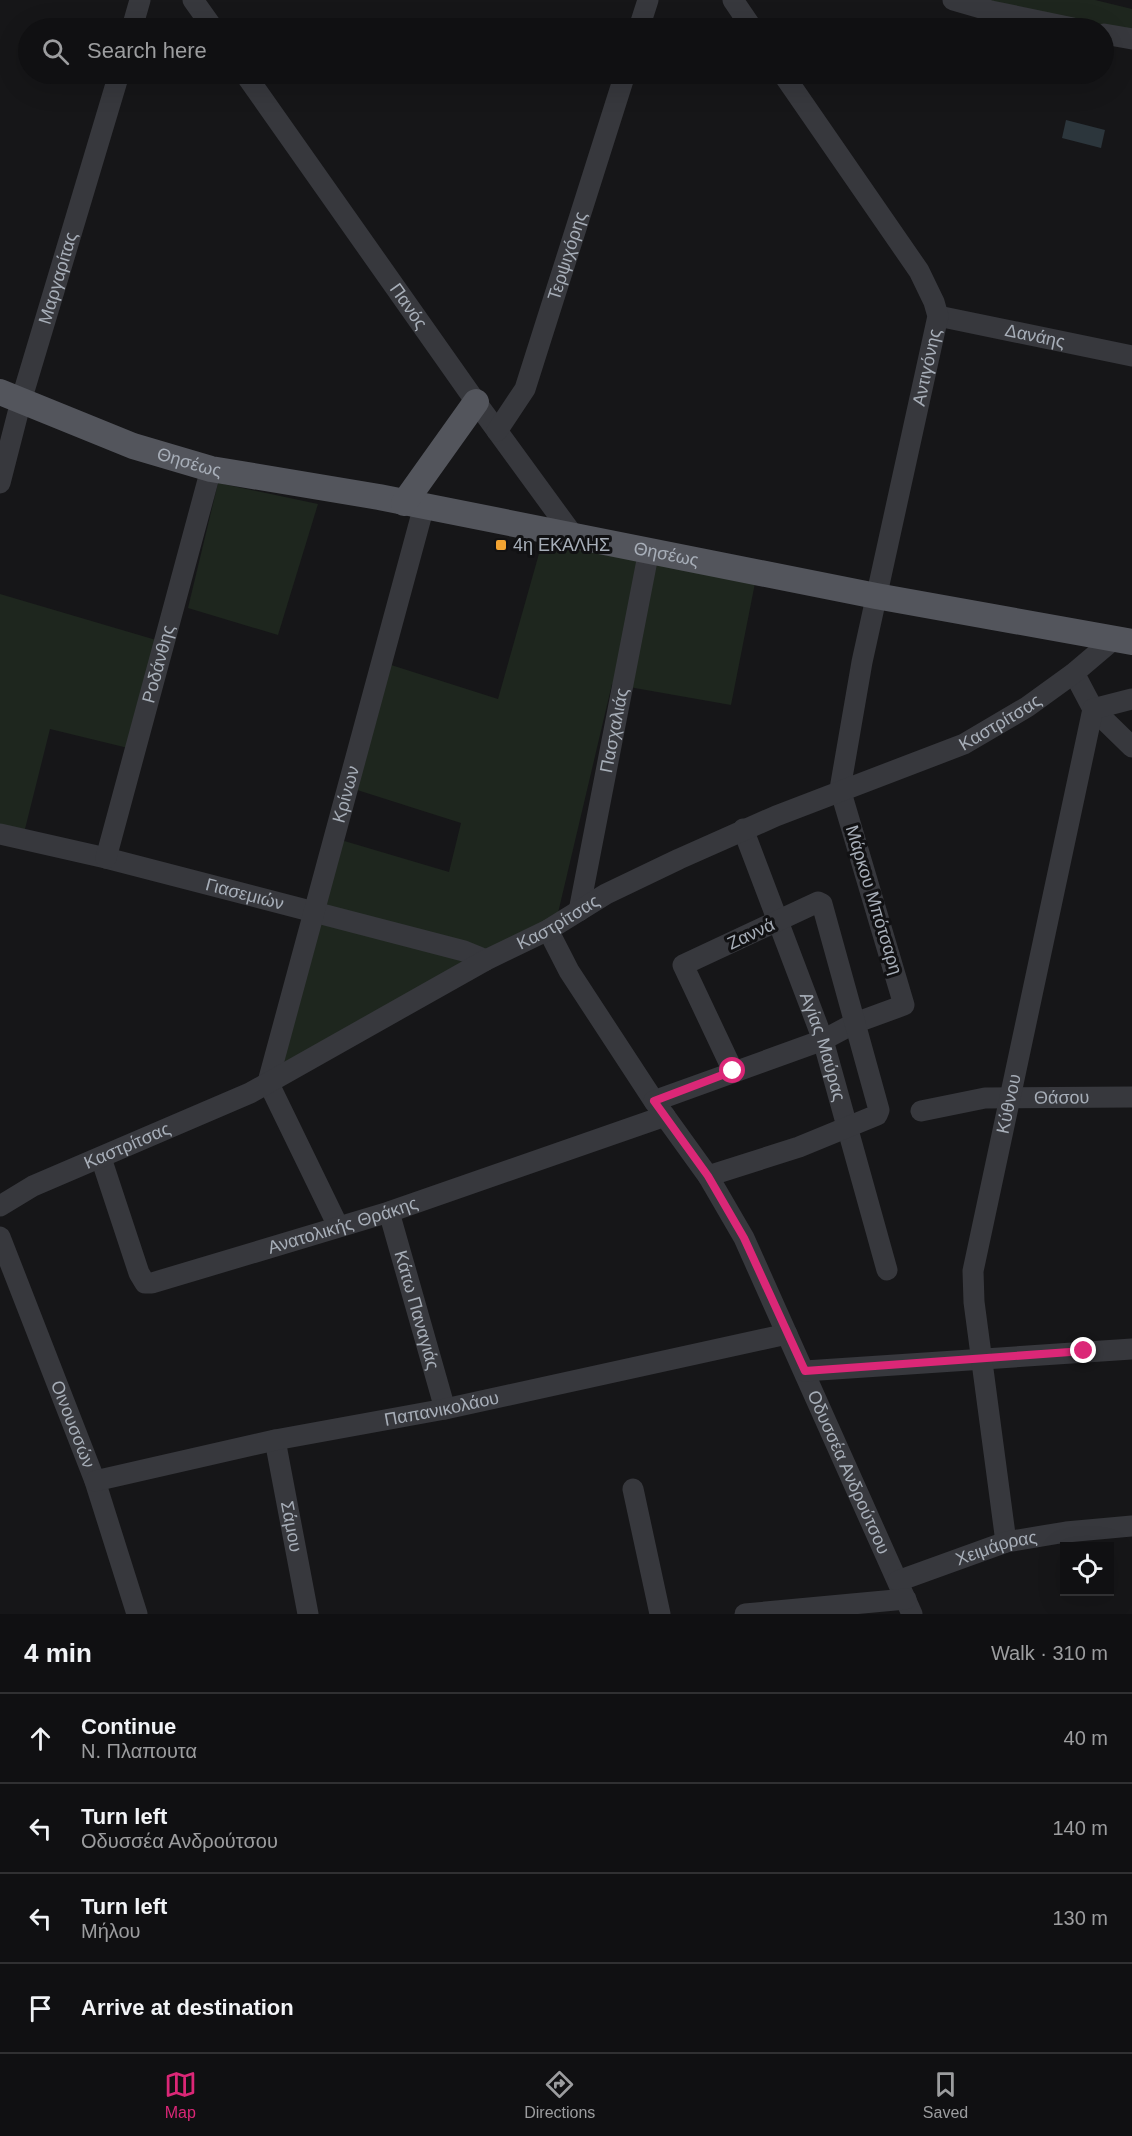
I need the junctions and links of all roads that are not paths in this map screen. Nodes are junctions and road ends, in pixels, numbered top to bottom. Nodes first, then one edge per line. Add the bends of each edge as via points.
1 (141, 0) edge
2 (193, 0) edge
3 (648, 0) edge
4 (733, 0) edge
5 (953, 0) edge
6 (135, 18) edge
7 (206, 18) edge
8 (642, 18) edge
9 (745, 18) edge
10 (1030, 18) edge
11 (1114, 36) edge
12 (1132, 39) edge
13 (115, 84) edge
14 (252, 84) edge
15 (622, 84) edge
16 (790, 84) edge
17 (938, 316) junction
18 (1132, 356) edge
19 (10, 397) edge
20 (476, 402) junction
21 (497, 431) junction
22 (211, 469) junction
23 (0, 483) edge
24 (414, 504) junction
25 (573, 535) junction
26 (650, 550) junction
27 (876, 596) junction
28 (1123, 641) edge
29 (1074, 674) junction
30 (1132, 699) edge
31 (1093, 710) junction
32 (1132, 747) edge
33 (840, 789) junction
34 (743, 829) junction
35 (0, 834) edge
36 (106, 858) junction
37 (579, 911) junction
38 (315, 914) junction
39 (777, 922) junction
40 (548, 930) junction
41 (486, 960) junction
42 (898, 1009) joint
43 (855, 1023) junction
44 (823, 1040) junction
45 (733, 1071) junction
46 (268, 1082) junction
47 (1132, 1097) edge
48 (1010, 1098) junction
49 (659, 1109) junction
50 (921, 1111) dead end
51 (846, 1128) junction
52 (101, 1158) junction
53 (708, 1176) junction
54 (0, 1206) edge
55 (389, 1212) junction
56 (338, 1226) junction
57 (0, 1237) edge
58 (887, 1270) dead end
59 (787, 1334) junction
60 (1132, 1349) edge
61 (982, 1359) junction
62 (805, 1371) junction
63 (445, 1409) junction
64 (275, 1440) junction
65 (95, 1481) junction
66 (633, 1489) dead end
67 (1132, 1526) edge
68 (1006, 1542) junction
69 (905, 1598) edge
70 (137, 1614) edge
71 (308, 1614) edge
72 (660, 1614) edge
73 (746, 1614) edge

1 - 6 street
2 - 7 street
3 - 8 street
4 - 9 street
5 - 10 street
11 - 12 street
13 - 19 street, Μαργαρίτας
14 - 20 street, Πανός
15 - 21 street, Τερψιχόρης via 525,389
16 - 17 street, Αντιγόνης via 919,272
17 - 18 street, Δανάης
17 - 27 street, Αντιγόνης
19 - 22 main road, Θησέως via 133,446
19 - 23 street, Μαργαρίτας
20 - 21 street, Πανός
20 - 24 main road
21 - 25 street, Πανός
22 - 24 main road, Θησέως
22 - 36 street, Ροδάνθης
24 - 25 main road, Θησέως
24 - 38 street, Κρίνων
25 - 26 main road, Θησέως
26 - 27 main road, Θησέως
26 - 37 street, Πασχαλιάς
27 - 28 main road, Θησέως
27 - 33 street, Αντιγόνης
28 - 29 street, Καστρίτσας
29 - 31 street
29 - 33 street, Καστρίτσας via 964,744
30 - 31 street
31 - 32 street
31 - 48 street, Κύθνου
33 - 34 street, Καστρίτσας
33 - 42 street, Μάρκου Μπότσαρη via 904,999 904,1005
34 - 37 street, Καστρίτσας via 606,894
34 - 39 street, Αγίας Μαύρας
35 - 36 street, Γιασεμιών
36 - 38 street, Γιασεμιών
37 - 40 street, Καστρίτσας
38 - 41 street, Γιασεμιών
38 - 46 street, Κρίνων
39 - 43 street, Ζαννά via 818,902 825,908
39 - 44 street, Αγίας Μαύρας
39 - 45 street, Ζαννά via 683,965
40 - 41 street, Καστρίτσας
40 - 49 street, Οδυσσέα Ανδρούτσου via 569,971
41 - 46 street, Καστρίτσας
42 - 43 street, Ανατολικής Θράκης
43 - 44 street, Ανατολικής Θράκης
43 - 51 street via 879,1110 873,1119
44 - 45 street, Ανατολικής Θράκης
44 - 51 street, Αγίας Μαύρας
45 - 49 street, Ανατολικής Θράκης
46 - 52 street, Καστρίτσας
46 - 56 street
47 - 48 street, Θάσου
48 - 50 street, Θάσου via 959,1101
48 - 61 street, Κύθνου via 973,1271
49 - 53 street, Οδυσσέα Ανδρούτσου
49 - 55 street, Ανατολικής Θράκης
51 - 53 street
51 - 58 street, Αγίας Μαύρας
52 - 54 street, Καστρίτσας via 33,1186
52 - 56 street, Ανατολικής Θράκης via 145,1283
53 - 59 street, Οδυσσέα Ανδρούτσου via 744,1238
55 - 56 street, Ανατολικής Θράκης
55 - 63 street, Κάτω Παναγιάς
57 - 65 street, Οινουσσών
59 - 62 street, Οδυσσέα Ανδρούτσου
59 - 63 street, Παπανικολάου
60 - 61 street
61 - 62 street
61 - 68 street, Κύθνου
62 - 69 street, Οδυσσέα Ανδρούτσου
63 - 64 street, Παπανικολάου
64 - 65 street, Παπανικολάου
64 - 71 street, Σάμου
65 - 70 street, Οινουσσών
66 - 72 street
67 - 68 street, Χειμάρρας
68 - 69 street, Χειμάρρας
69 - 73 street, Χειμάρρας

